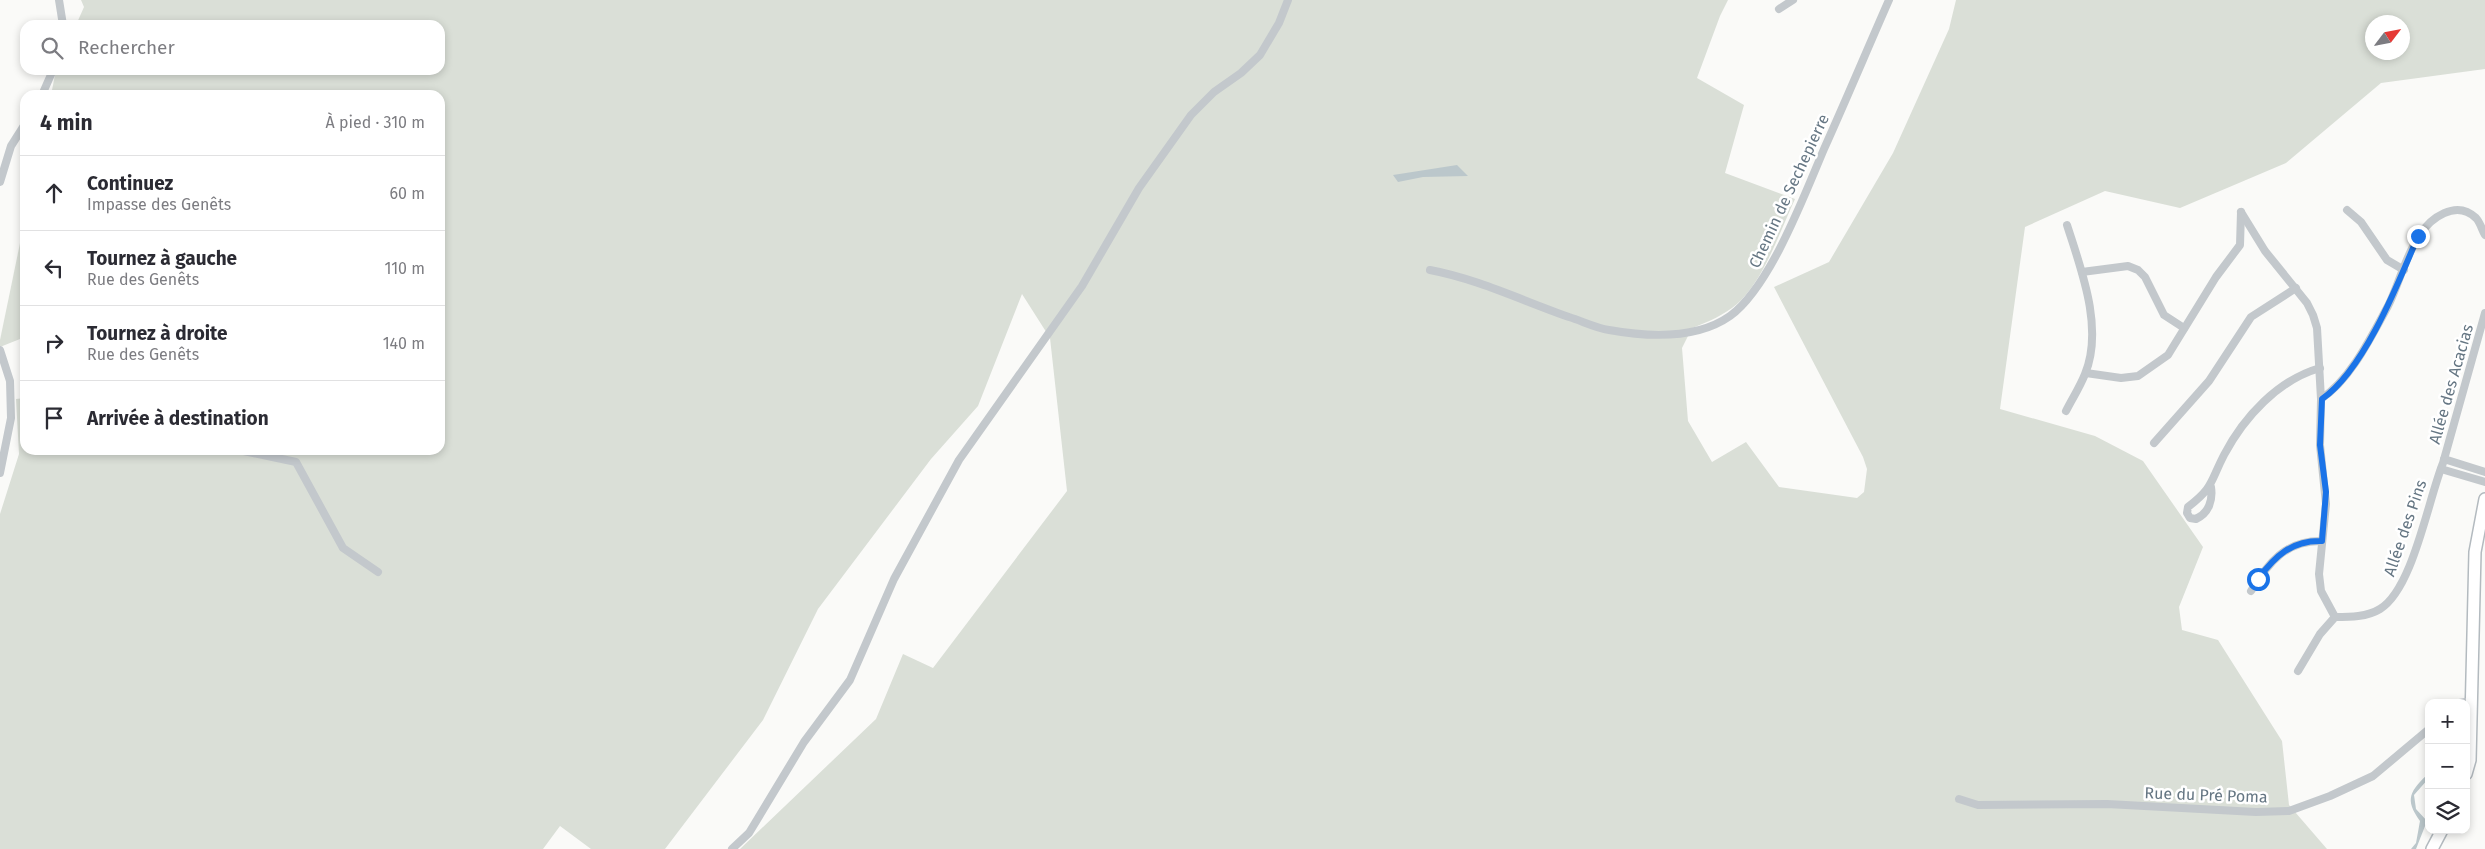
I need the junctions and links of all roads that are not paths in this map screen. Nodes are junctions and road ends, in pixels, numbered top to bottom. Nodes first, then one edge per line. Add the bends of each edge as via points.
1 (1288, 0) edge
2 (1793, 0) edge
3 (1889, 0) edge
4 (60, 3) edge
5 (1779, 9) dead end
6 (62, 20) edge
7 (51, 75) edge
8 (47, 84) junction
9 (44, 90) edge
10 (47, 90) edge
11 (20, 132) edge
12 (0, 182) edge
13 (2347, 210) dead end
14 (2068, 225) dead end
15 (2485, 235) edge
16 (1430, 270) dead end
17 (2404, 270) junction
18 (2082, 272) junction
19 (2296, 288) junction
20 (2485, 313) edge
21 (2184, 328) junction
22 (0, 350) edge
23 (2320, 368) junction
24 (2086, 373) junction
25 (2322, 399) junction
26 (2066, 411) dead end
27 (2154, 443) dead end
28 (263, 455) edge
29 (2443, 464) junction
30 (2485, 472) edge
31 (0, 473) edge
32 (2485, 482) edge
33 (2211, 487) dead end
34 (2485, 500) edge
35 (2322, 541) junction
36 (378, 572) dead end
37 (2251, 591) dead end
38 (2335, 617) junction
39 (2298, 671) dead end
40 (2472, 700) joint
41 (2425, 732) edge
42 (2470, 760) edge
43 (1959, 798) dead end
44 (2440, 834) edge
45 (732, 849) edge
46 (2432, 849) edge

1 - 45 street via 1260,55 1191,115 1139,188 1082,286 959,460 894,579 850,680 804,742 749,833
2 - 5 street
3 - 16 street, Chemin de Sechepierre via 1798,209 1763,279 1730,316 1707,329 1685,334 1608,330 1458,275
4 - 6 street
7 - 8 street
8 - 9 street
8 - 10 street
11 - 12 street via 11,146
13 - 17 street via 2360,222 2387,260
14 - 18 street
15 - 17 street via 2476,218 2462,210 2450,210 2439,215 2418,236
17 - 25 street via 2388,306 2350,372
18 - 21 street via 2128,266 2138,270 2145,276 2164,315
18 - 24 street via 2092,314 2091,353
19 - 21 street via 2265,251 2241,212 2240,245
19 - 23 street via 2313,315 2317,328
19 - 27 street via 2251,318 2209,381
20 - 29 street, Allée des Acacias
21 - 24 street via 2168,355 2138,376 2121,378
22 - 31 street via 10,381 10,418
23 - 25 street
23 - 33 street via 2294,378 2264,401 2238,432
24 - 26 street
25 - 35 street via 2320,445 2326,492
28 - 36 street via 296,462 342,548
29 - 30 street
29 - 32 street
29 - 38 street, Allée des Pins via 2412,559 2391,599 2380,608 2357,616
34 - 40 street via 2475,552
35 - 37 street via 2294,546 2274,558
35 - 38 street via 2321,591
38 - 39 street via 2320,634
40 - 42 street
41 - 43 street, Rue du Pré Poma via 2373,776 2289,811 2107,804 1978,805
44 - 46 street

